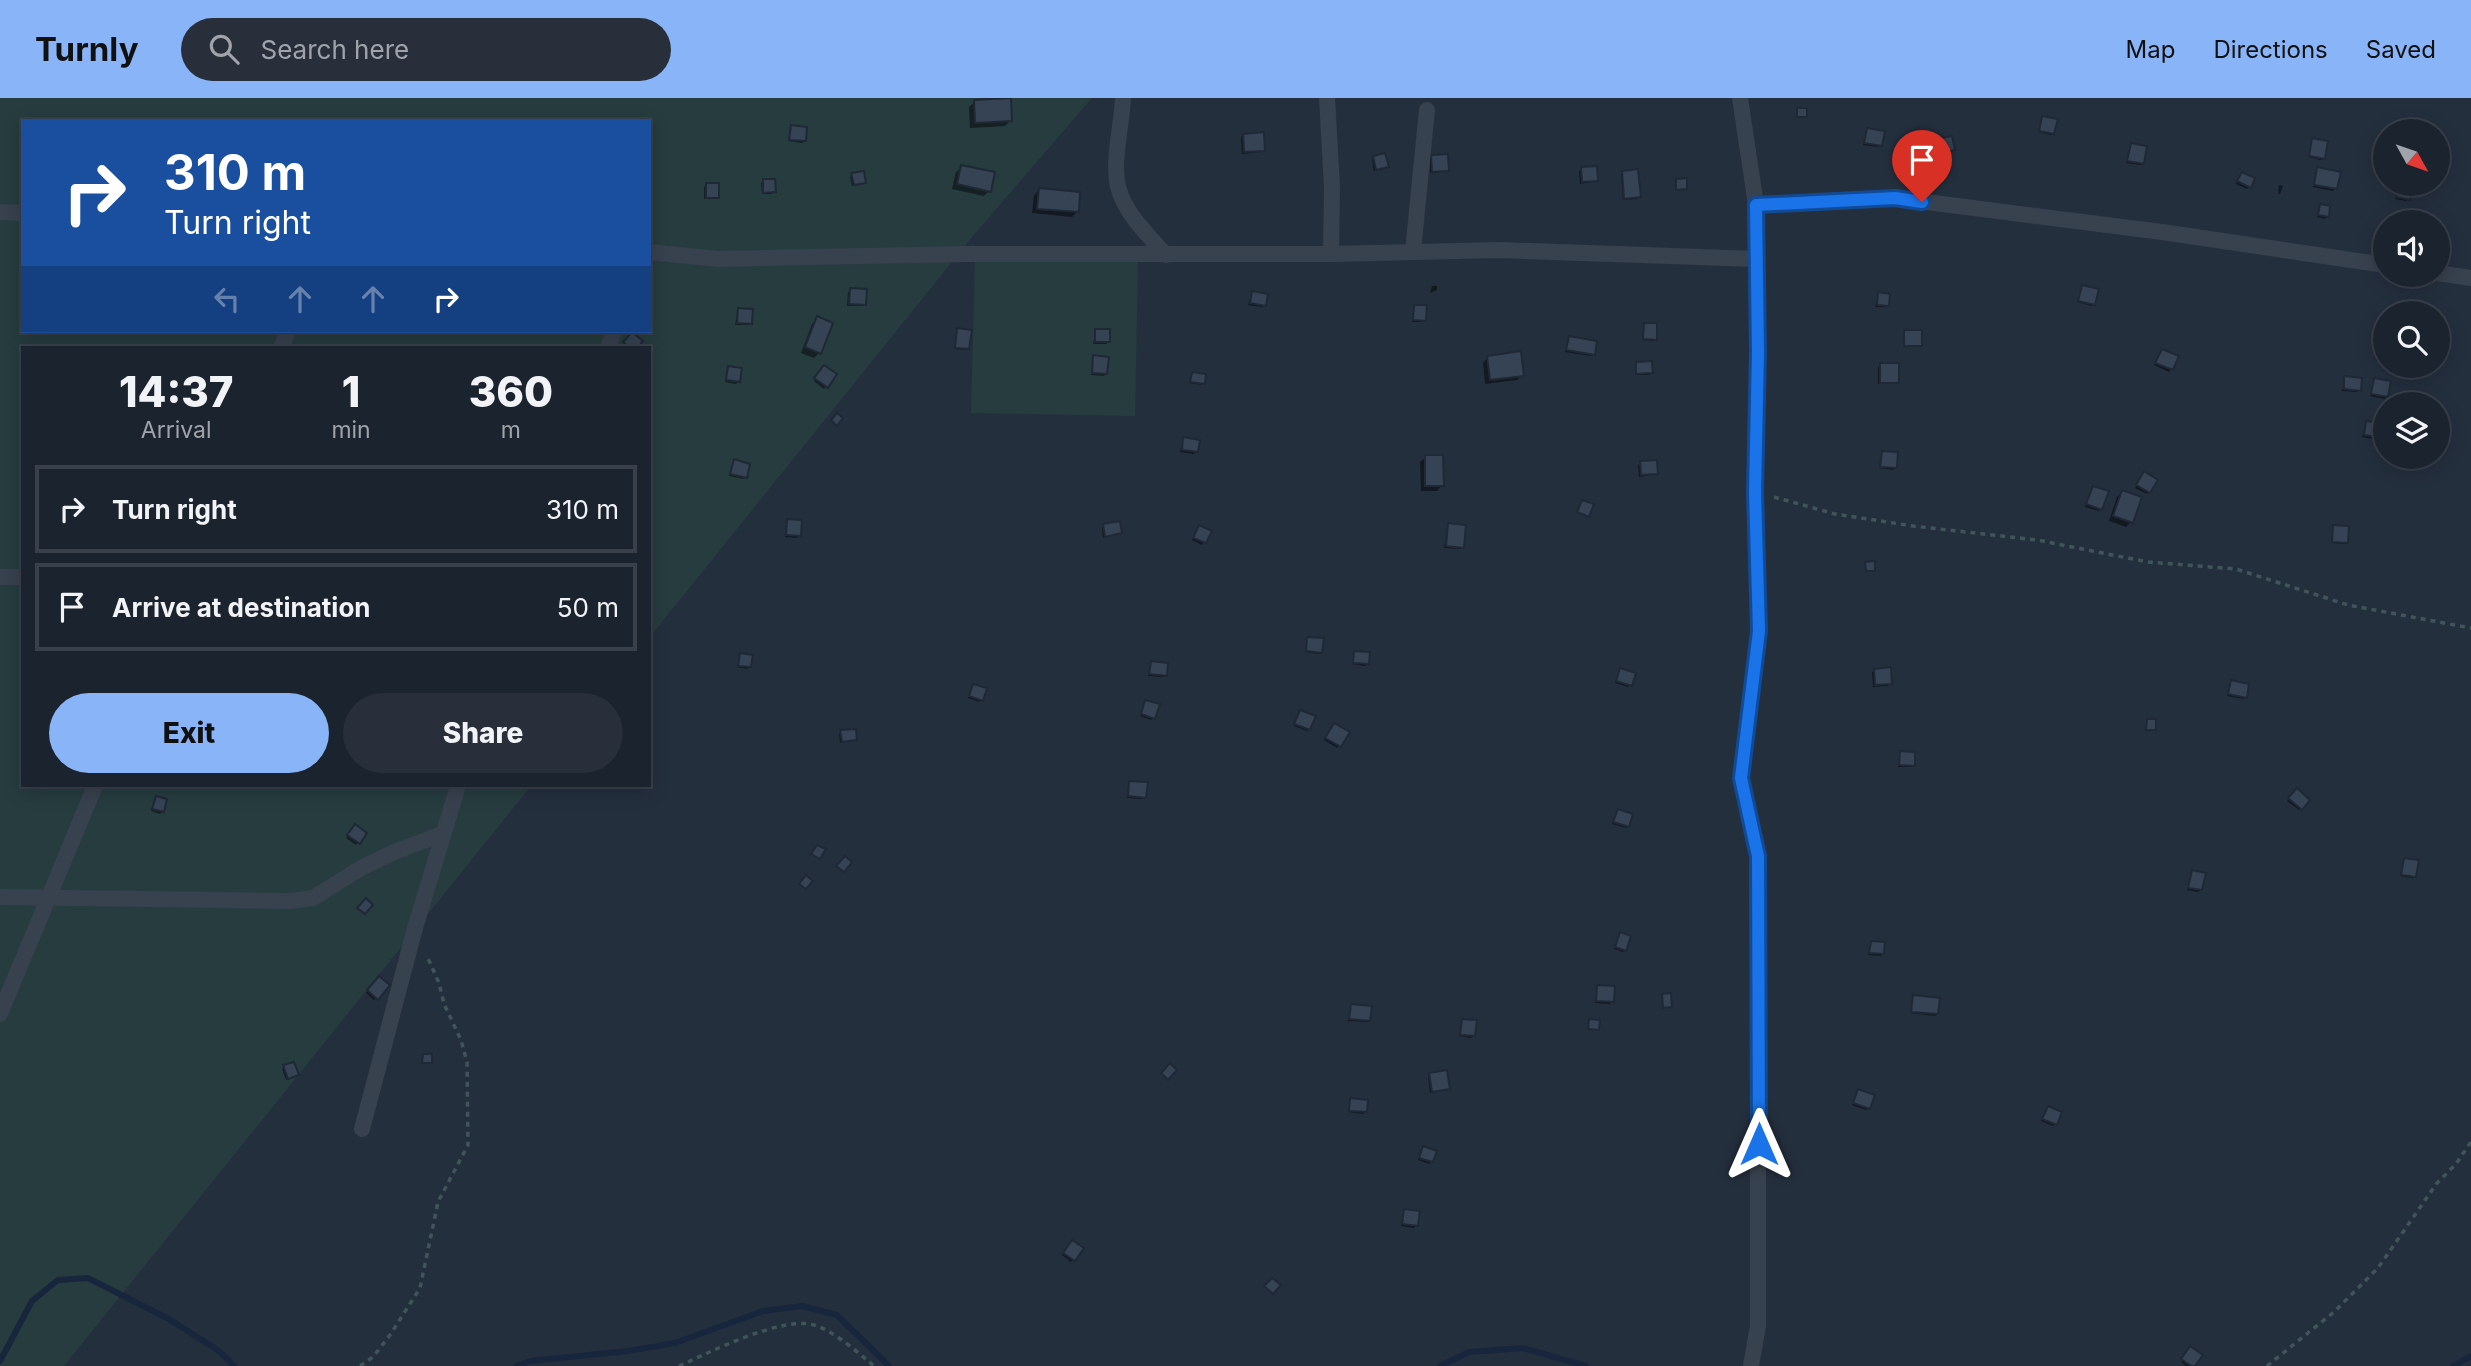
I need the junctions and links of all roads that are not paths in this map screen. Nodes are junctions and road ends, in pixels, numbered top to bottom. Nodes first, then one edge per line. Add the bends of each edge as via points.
1 (1123, 98) edge
2 (1327, 98) edge
3 (1740, 98) edge
4 (1427, 110) dead end
5 (1756, 205) junction
6 (0, 212) edge
7 (21, 213) edge
8 (1413, 251) junction
9 (651, 252) edge
10 (1331, 254) junction
11 (1166, 255) junction
12 (1757, 259) junction
13 (2373, 263) edge
14 (2450, 275) edge
15 (2471, 278) edge
16 (21, 577) edge
17 (0, 578) edge
18 (95, 787) edge
19 (458, 787) edge
20 (442, 834) junction
21 (0, 897) edge
22 (47, 899) junction
23 (0, 1014) edge
24 (362, 1129) dead end
25 (1751, 1366) edge

1 - 11 street via 1116,170 1119,190 1136,222
2 - 10 street
3 - 5 street
4 - 8 street
5 - 12 street
5 - 13 street via 1895,198
6 - 7 street
8 - 10 street
8 - 12 street
9 - 11 street via 718,259
10 - 11 street
12 - 25 street via 1759,631 1741,778 1758,856 1758,1326
14 - 15 street
16 - 17 street
18 - 22 street
19 - 20 street
20 - 22 street via 361,868 313,898
20 - 24 street
21 - 22 street
22 - 23 street

